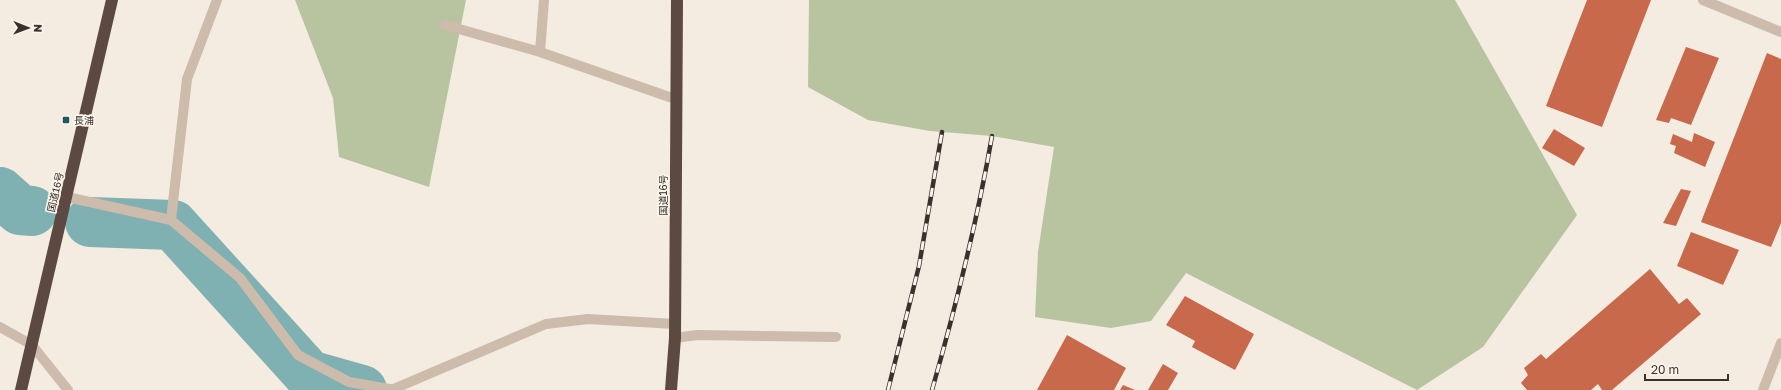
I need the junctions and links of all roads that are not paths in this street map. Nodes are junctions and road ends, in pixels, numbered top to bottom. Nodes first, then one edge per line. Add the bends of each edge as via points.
1 (112, 0) edge
2 (217, 0) edge
3 (544, 0) edge
4 (677, 0) edge
5 (1703, 0) edge
6 (445, 25) dead end
7 (1781, 32) edge
8 (540, 52) junction
9 (675, 99) junction
10 (66, 197) junction
11 (172, 220) junction
12 (675, 324) junction
13 (0, 327) edge
14 (836, 337) dead end
15 (675, 338) junction
16 (1781, 343) edge
17 (32, 345) junction
18 (22, 390) edge
19 (68, 390) edge
20 (392, 390) edge
21 (671, 390) edge
22 (1763, 390) edge

1 - 10 highway, 国道16号
2 - 11 street via 187,79
3 - 8 street
4 - 9 highway, 国道16号
5 - 7 street
6 - 8 street
8 - 9 street
9 - 12 highway, 国道16号
10 - 11 street
10 - 17 highway, 国道16号
11 - 20 street via 240,278 298,355 349,382
12 - 15 highway, 国道16号
12 - 20 street via 588,319 546,324
13 - 17 street
14 - 15 street via 697,335
15 - 21 highway, 国道16号
16 - 22 street
17 - 18 highway, 国道16号
17 - 19 street

